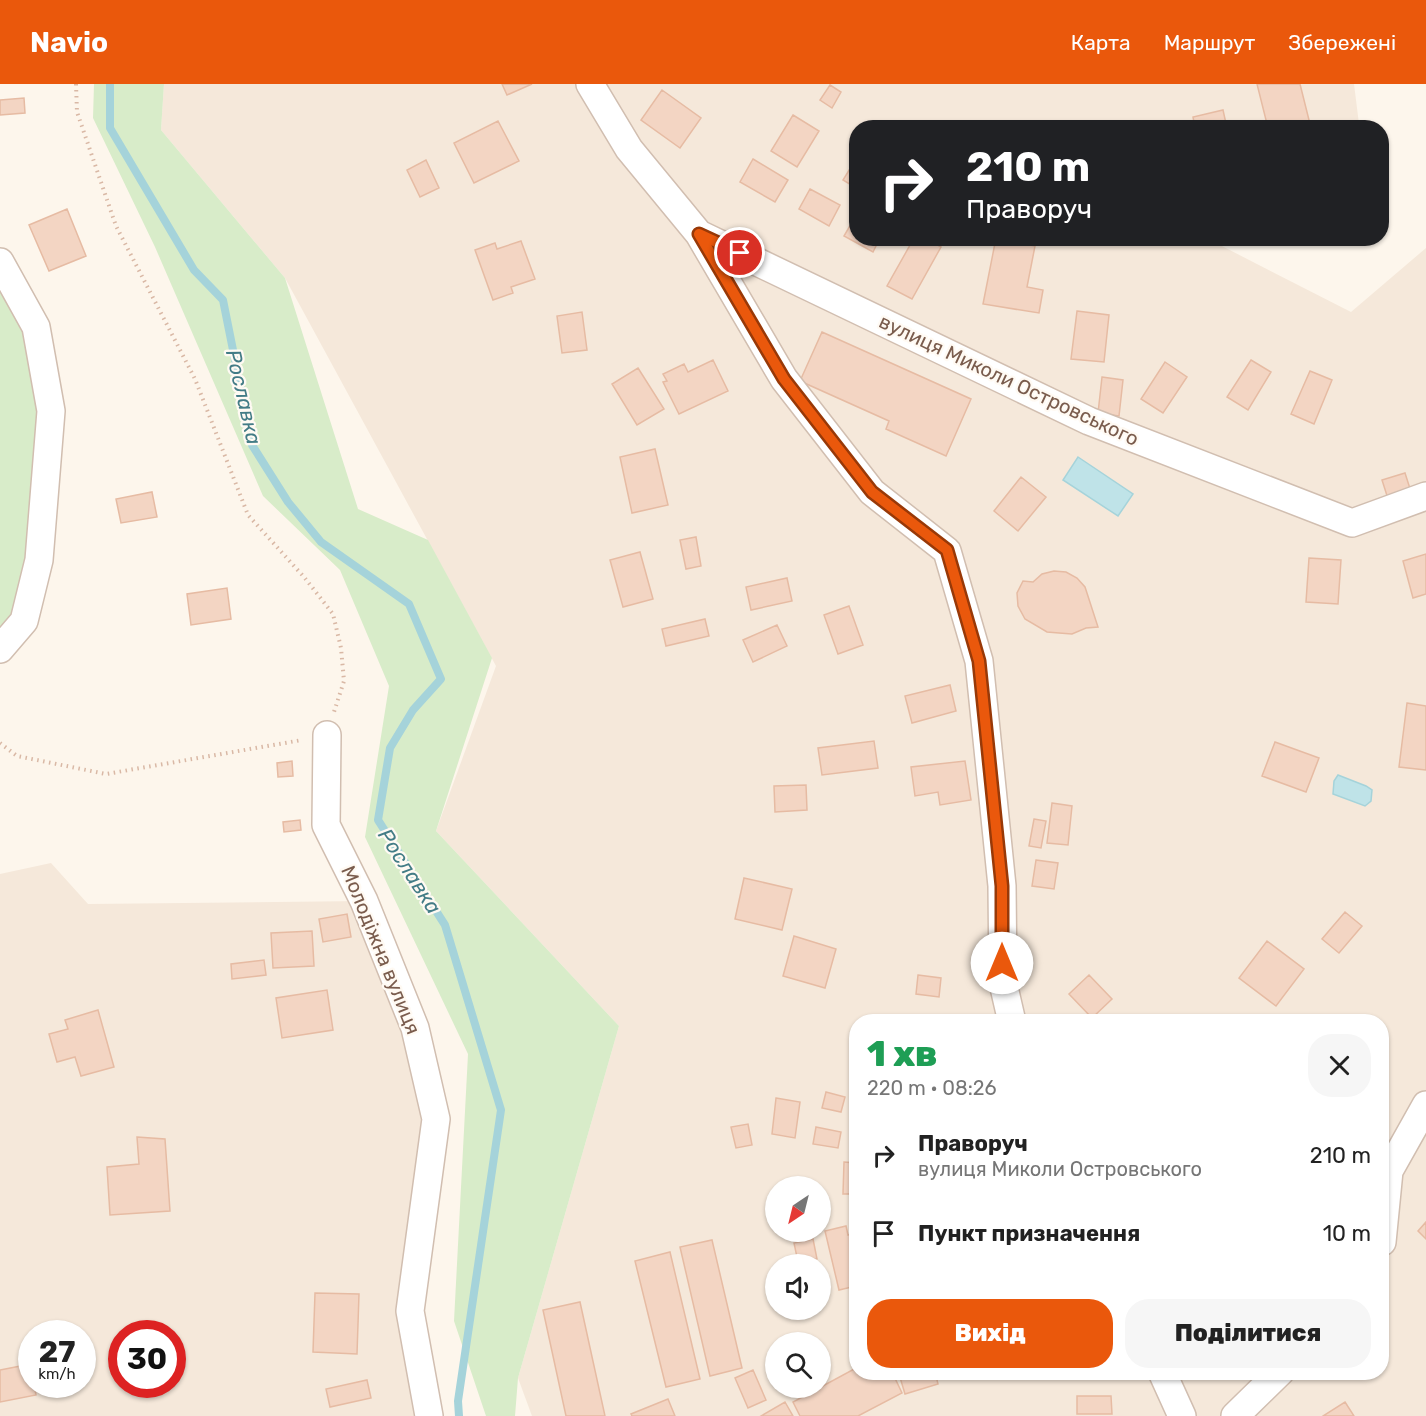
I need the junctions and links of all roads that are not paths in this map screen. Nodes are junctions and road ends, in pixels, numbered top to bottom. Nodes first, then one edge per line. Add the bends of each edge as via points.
1 (590, 84) edge
2 (699, 234) junction
3 (0, 262) edge
4 (1426, 496) edge
5 (0, 649) edge
6 (327, 735) road end
7 (1010, 1014) edge
8 (1426, 1105) edge
9 (1389, 1171) edge
10 (1166, 1380) edge
11 (1272, 1380) edge
12 (429, 1416) edge
13 (1182, 1416) edge
14 (1235, 1416) edge

1 - 2 street via 629,149
2 - 4 street, вулиця Миколи Островського via 1089,421 1352,523
2 - 7 street via 784,379 872,492 947,550 979,661 1002,886 1003,983
3 - 5 street via 36,327 51,411 39,560 24,621
6 - 12 street, Молодіжна вулиця via 327,825 364,901 415,1028 436,1119 410,1311
8 - 9 street
10 - 13 street
11 - 14 street

